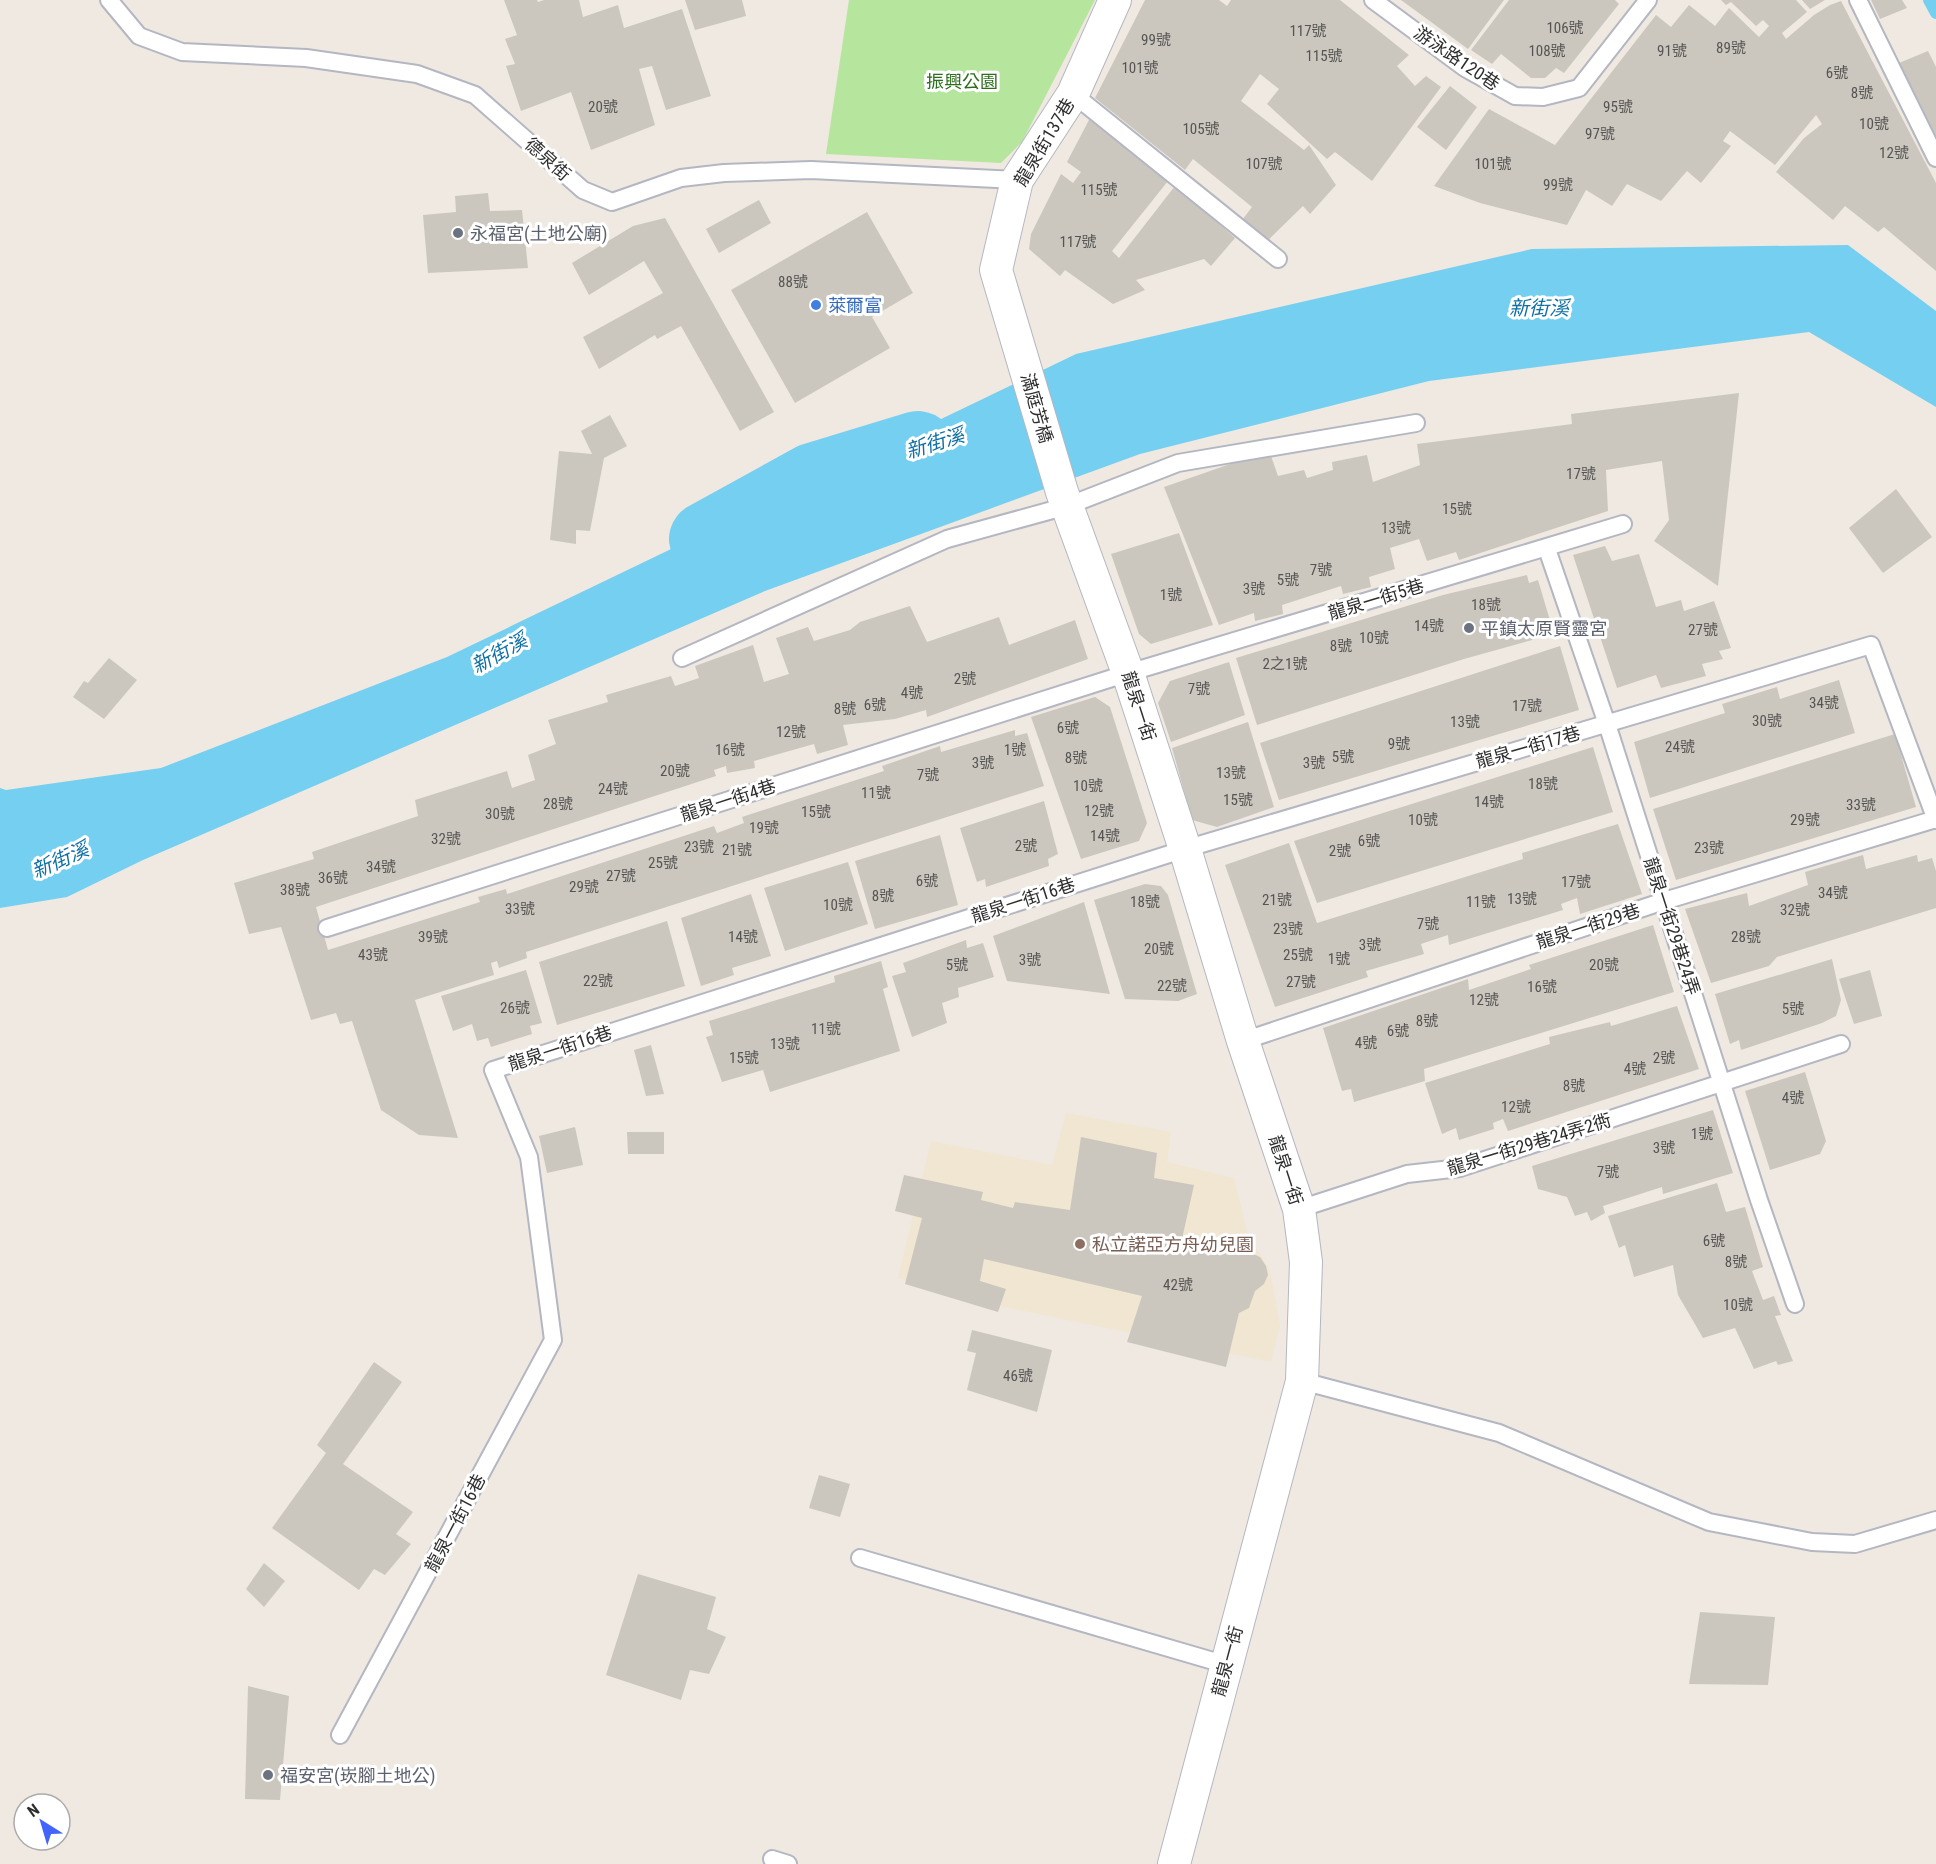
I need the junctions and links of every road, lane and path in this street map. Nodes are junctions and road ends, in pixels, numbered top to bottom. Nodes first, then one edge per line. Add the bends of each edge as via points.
1 (110, 0) edge
2 (1115, 0) edge
3 (1373, 0) edge
4 (1648, 0) edge
5 (1858, 0) edge
6 (1073, 94) junction
7 (1936, 158) edge
8 (1017, 180) junction
9 (1278, 259) dead end
10 (1012, 324) joint
11 (1416, 423) dead end
12 (1064, 499) junction
13 (1623, 524) dead end
14 (1547, 549) junction
15 (682, 658) dead end
16 (1128, 673) junction
17 (1607, 724) junction
18 (1936, 819) edge
19 (1185, 849) junction
20 (1664, 901) junction
21 (327, 928) dead end
22 (1243, 1041) junction
23 (1841, 1044) dead end
24 (1723, 1084) junction
25 (1299, 1209) junction
26 (1795, 1304) dead end
27 (1302, 1381) junction
28 (1936, 1520) edge
29 (860, 1558) dead end
30 (1227, 1665) junction
31 (340, 1735) dead end
32 (1174, 1864) edge

1 - 8 lane, 德泉街 via 139,36 182,52 306,58 417,74 476,95 583,190 612,202 681,178 724,173 811,170
2 - 6 street, 龍泉街137巷
3 - 4 lane, 游泳路120巷 via 1466,68 1515,96 1543,97 1579,88
5 - 7 lane
6 - 8 street, 龍泉街137巷
6 - 9 lane
8 - 10 street, 龍泉街137巷 via 996,270
10 - 12 street, 滿庭芳橋
11 - 12 lane via 1178,464
12 - 15 lane via 947,539
12 - 16 street, 龍泉一街
13 - 14 lane, 龍泉一街5巷
14 - 16 lane, 龍泉一街5巷
14 - 17 lane, 龍泉一街29巷24弄
16 - 19 street, 龍泉一街
16 - 21 lane, 龍泉一街4巷
17 - 18 lane, 龍泉一街17巷 via 1871,645
17 - 19 lane, 龍泉一街17巷
17 - 20 lane, 龍泉一街29巷24弄
18 - 20 lane, 龍泉一街29巷
19 - 22 street, 龍泉一街
19 - 31 lane, 龍泉一街16巷 via 492,1070 529,1157 554,1340
20 - 22 lane, 龍泉一街29巷
20 - 24 lane, 龍泉一街29巷24弄
22 - 25 street, 龍泉一街
23 - 24 lane, 龍泉一街29巷24弄2衖
24 - 25 lane, 龍泉一街29巷24弄2衖 via 1460,1168 1407,1174
24 - 26 lane, 龍泉一街29巷24弄
25 - 27 street, 龍泉一街 via 1306,1262
27 - 28 lane via 1499,1433 1709,1522 1812,1542 1855,1544
27 - 30 street, 龍泉一街
29 - 30 lane
30 - 32 street, 龍泉一街

